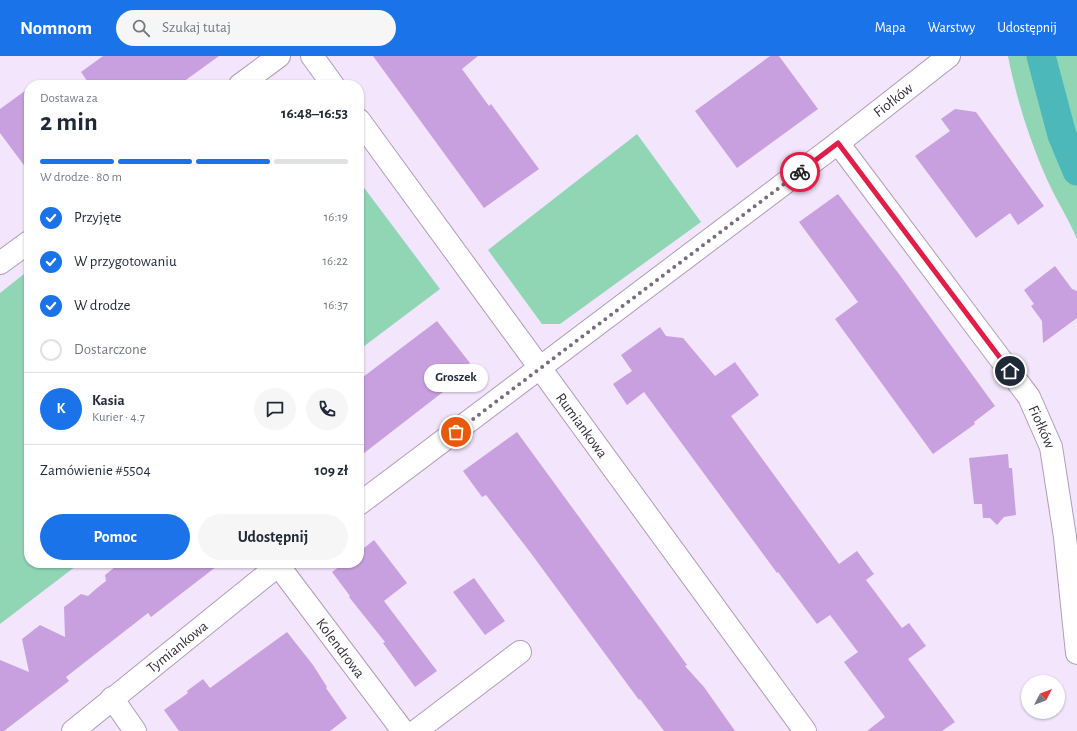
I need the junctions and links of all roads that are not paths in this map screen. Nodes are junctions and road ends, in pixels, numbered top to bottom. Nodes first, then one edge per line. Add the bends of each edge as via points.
1 (279, 56) edge
2 (312, 56) edge
3 (949, 56) edge
4 (247, 80) edge
5 (329, 80) edge
6 (364, 127) edge
7 (838, 143) junction
8 (24, 246) edge
9 (0, 263) edge
10 (540, 368) junction
11 (364, 500) edge
12 (275, 568) edge
13 (283, 568) edge
14 (520, 652) dead end
15 (1077, 653) edge
16 (112, 698) junction
17 (73, 731) edge
18 (135, 731) edge
19 (403, 731) edge
20 (416, 731) edge
21 (805, 731) edge

1 - 4 street
2 - 5 street
3 - 7 street, Fiołków
6 - 10 street, Rumiankowa
7 - 10 street, Fiołków
7 - 15 street, Fiołków via 1030,397 1051,447 1065,537
8 - 9 street
10 - 11 street
10 - 21 street, Rumiankowa
12 - 16 street, Tymiankowa
13 - 19 street, Kolendrowa
14 - 20 street
16 - 17 street, Tymiankowa
16 - 18 street

